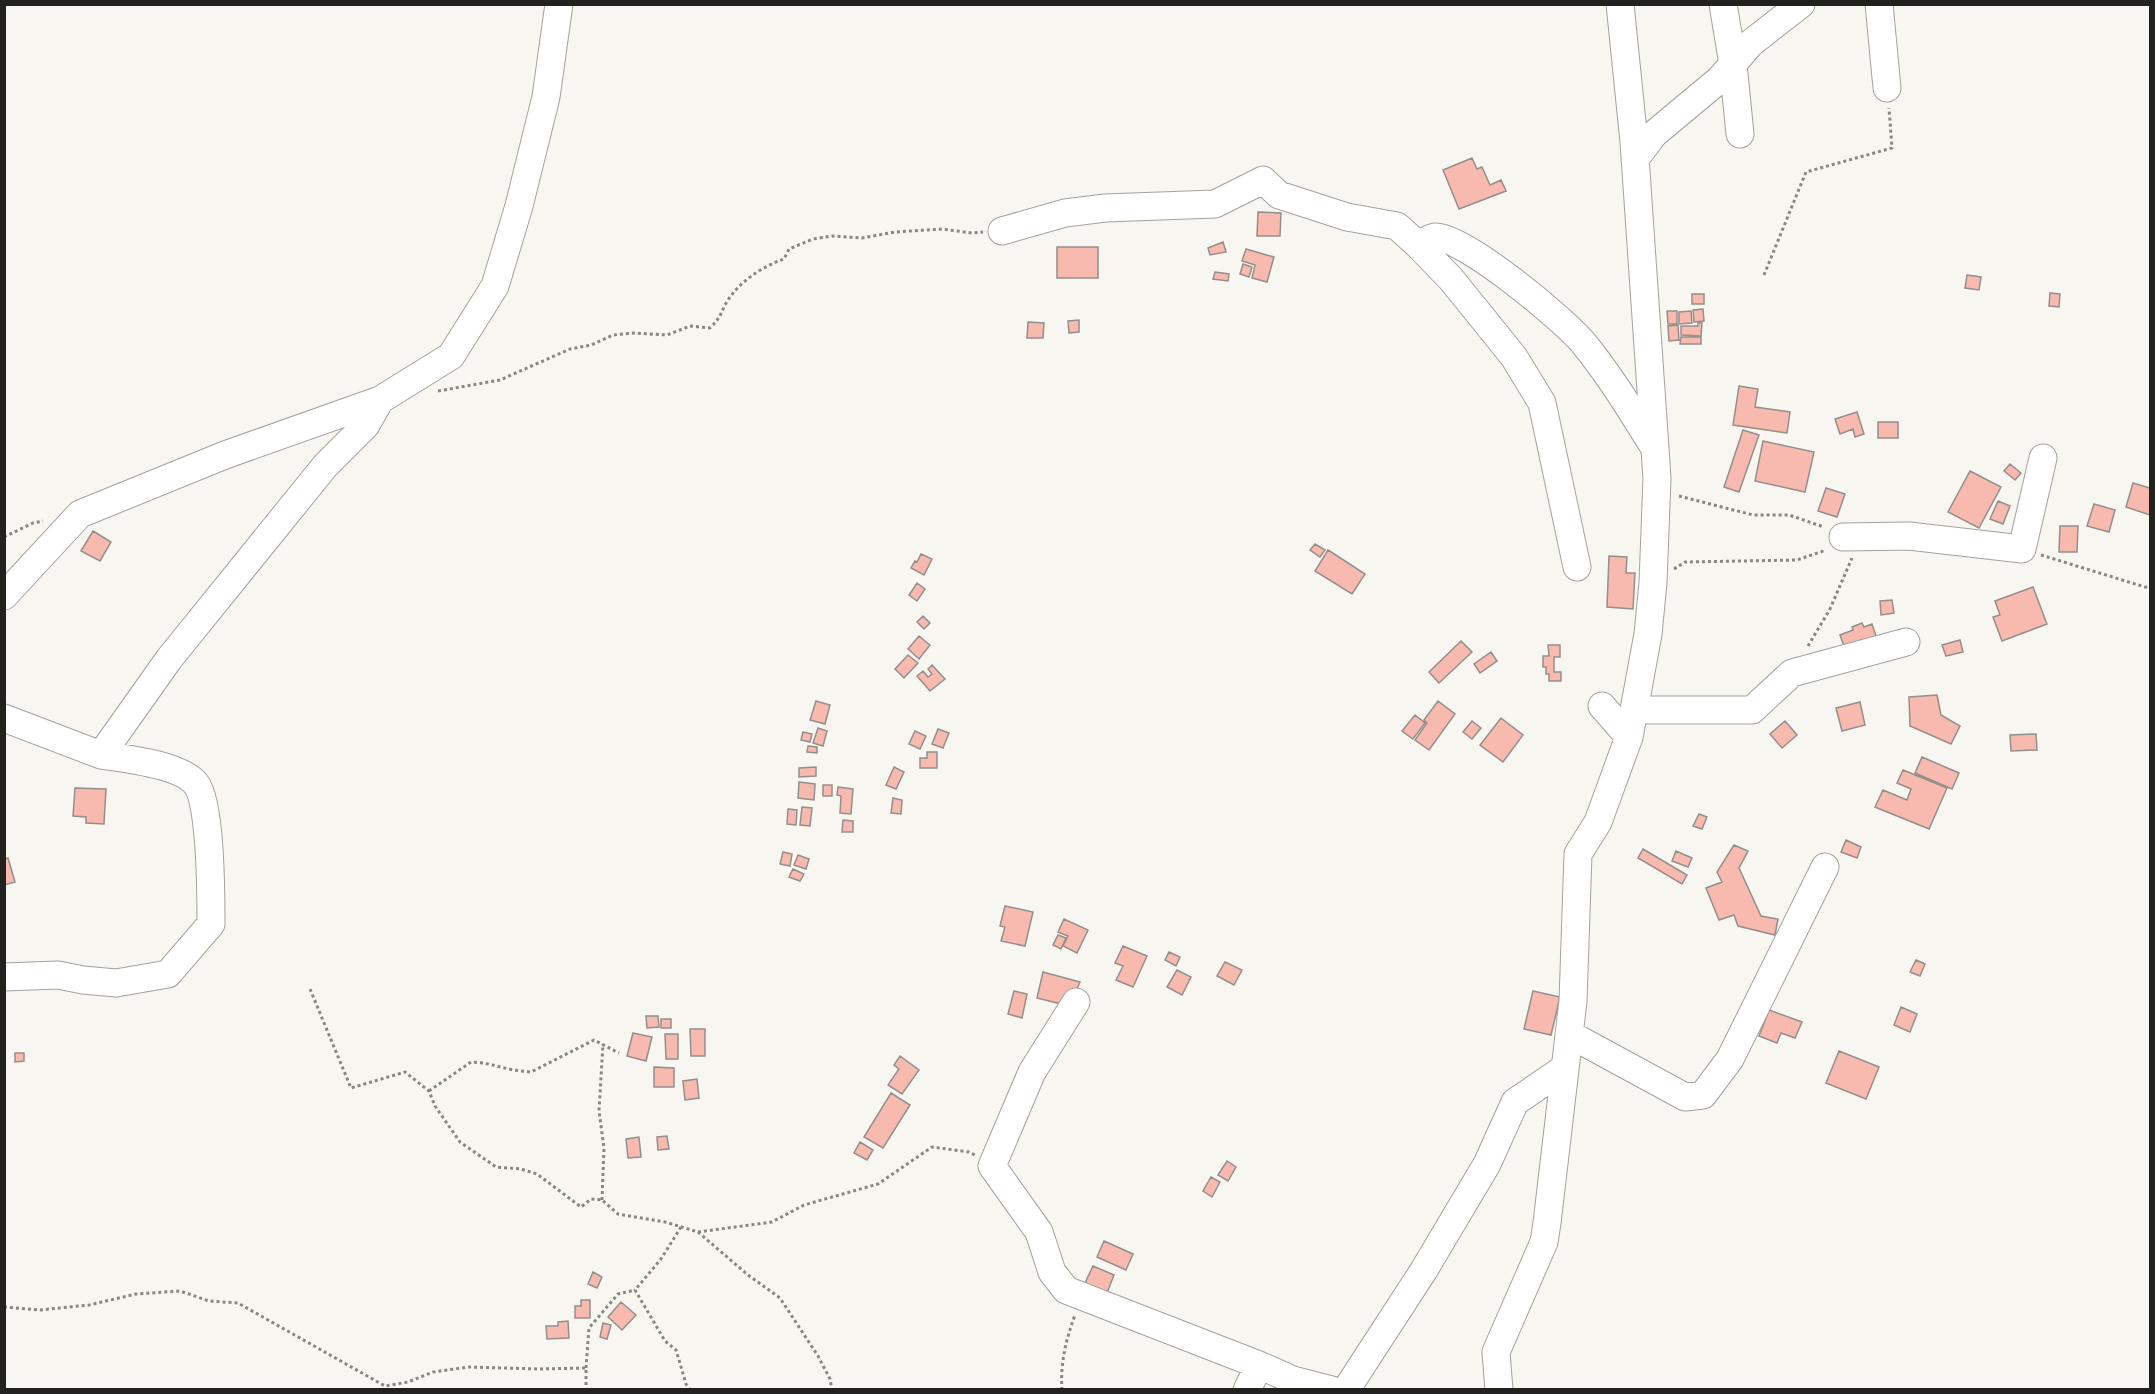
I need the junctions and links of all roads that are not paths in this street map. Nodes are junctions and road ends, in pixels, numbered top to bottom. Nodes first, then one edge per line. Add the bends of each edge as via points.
1 (559, 4) edge
2 (1620, 4) edge
3 (1723, 4) edge
4 (1801, 4) edge
5 (1879, 4) edge
6 (1733, 64) junction
7 (1887, 88) road end
8 (1740, 134) dead end
9 (1635, 159) junction
10 (1002, 231) road end
11 (1419, 244) junction
12 (381, 400) junction
13 (1654, 447) junction
14 (2043, 458) dead end
15 (1852, 537) road end
16 (1577, 567) dead end
17 (4, 596) edge
18 (1906, 642) dead end
19 (1602, 705) dead end
20 (1634, 710) junction
21 (4, 718) edge
22 (1629, 737) junction
23 (101, 754) junction
24 (1825, 867) dead end
25 (4, 977) edge
26 (1076, 1002) dead end
27 (1569, 1034) junction
28 (1565, 1068) junction
29 (1259, 1365) junction
30 (1246, 1389) edge
31 (1332, 1389) edge
32 (1346, 1389) edge
33 (1499, 1389) edge

1 - 12 street via 546,97 495,286 451,356
2 - 9 street
3 - 6 street
4 - 6 street via 1751,43
5 - 7 street
6 - 8 street
6 - 9 street via 1654,134
9 - 13 street
10 - 11 street via 1065,213 1215,204 1263,180 1279,195 1347,217 1397,226
11 - 13 street via 1435,237 1459,244 1528,293 1584,343
11 - 16 street via 1514,357 1542,403
12 - 17 street via 225,455 80,514
12 - 23 street via 366,425 325,466 177,650
13 - 20 street via 1657,478 1653,583
14 - 15 street via 2022,549 1909,536
18 - 20 street via 1792,673 1752,710
19 - 22 street
20 - 22 street
21 - 23 street
22 - 27 street via 1598,822 1578,854
23 - 25 street via 167,768 195,782 203,794 211,924 168,974 116,983 58,975
24 - 27 street via 1730,1059 1703,1095 1685,1097
26 - 29 street via 1032,1072 992,1166 1039,1232 1052,1272 1066,1290
27 - 28 street
28 - 32 street via 1515,1102 1487,1164
28 - 33 street via 1544,1242 1496,1352
29 - 30 street
29 - 31 street via 1293,1380

